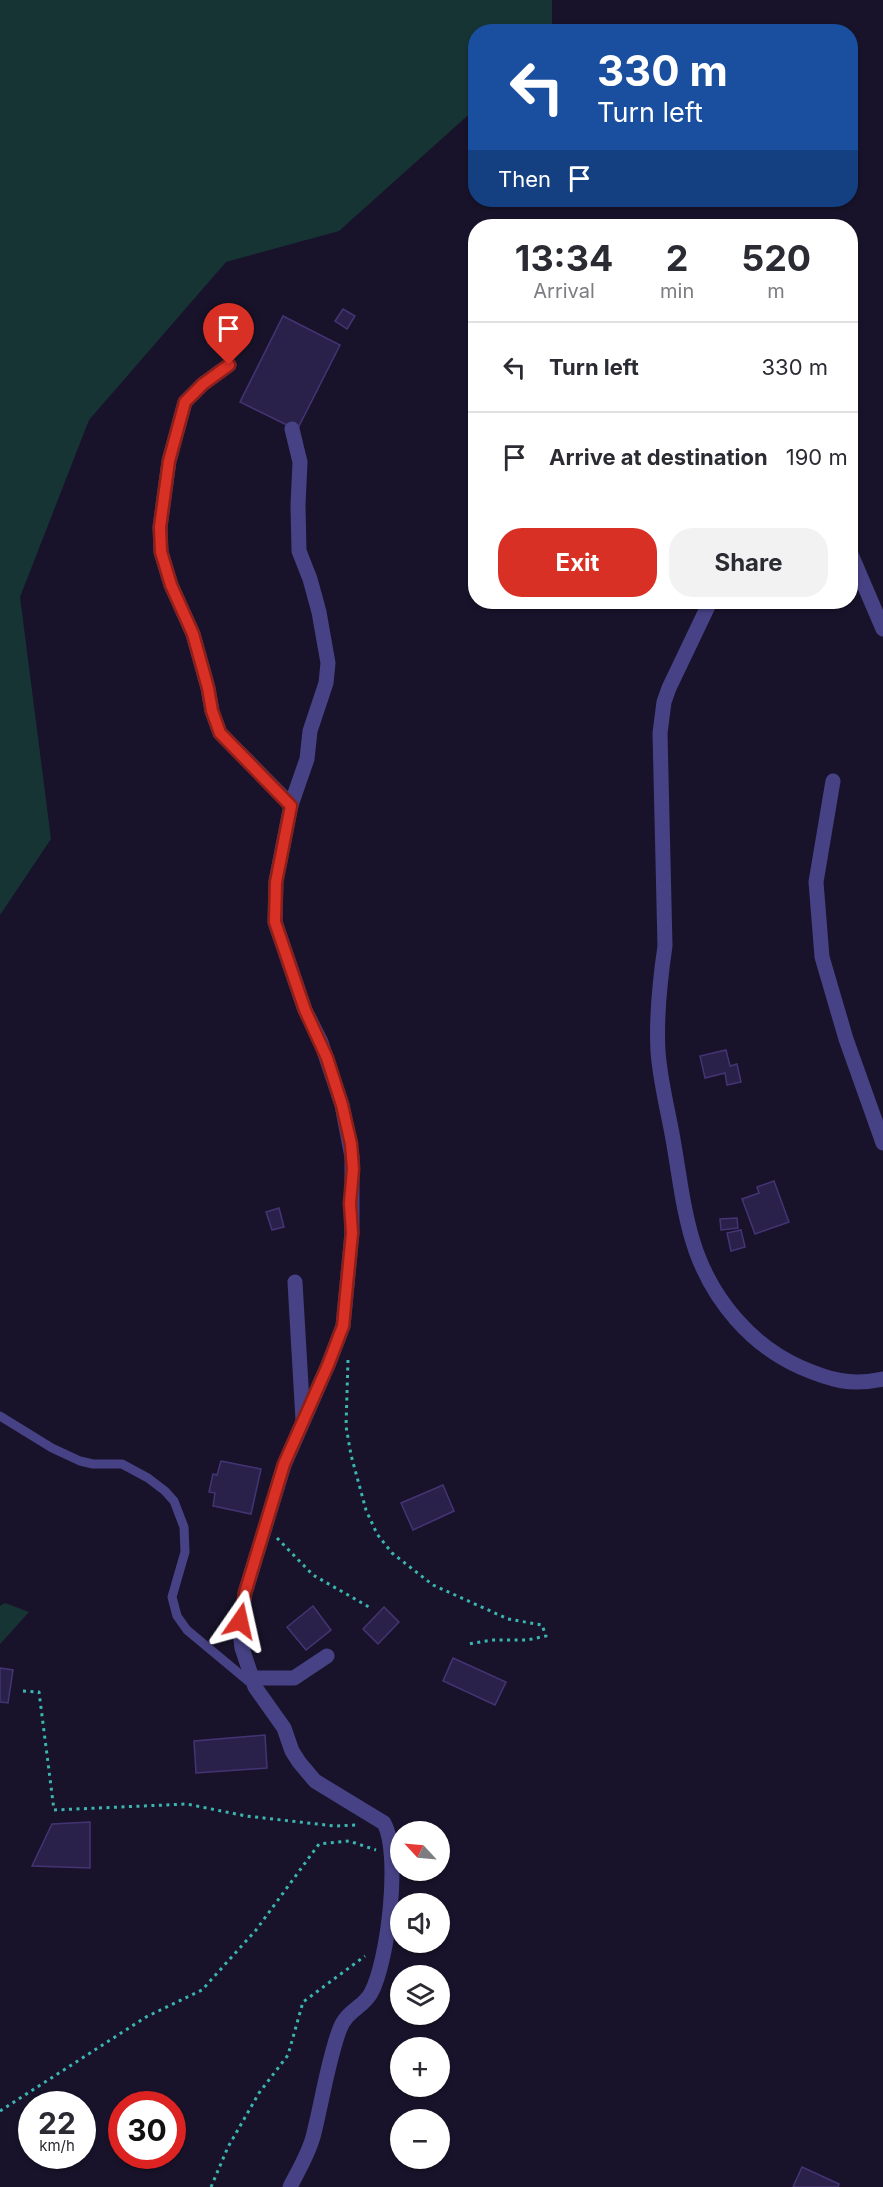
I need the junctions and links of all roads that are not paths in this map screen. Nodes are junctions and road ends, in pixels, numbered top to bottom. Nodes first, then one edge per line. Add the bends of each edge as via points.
1 (229, 365) dead end
2 (292, 429) dead end
3 (858, 571) edge
4 (707, 609) edge
5 (883, 629) edge
6 (833, 781) dead end
7 (291, 806) junction
8 (883, 1143) edge
9 (295, 1282) dead end
10 (883, 1379) edge
11 (0, 1416) edge
12 (303, 1423) junction
13 (327, 1656) dead end
14 (253, 1682) junction
15 (290, 2187) edge

1 - 7 street via 185,402 169,461 160,527 161,552 193,634 220,733
2 - 7 street via 300,462 299,551 316,601 328,663 326,683 310,731 307,759
3 - 5 street
4 - 10 street via 663,702 660,733 665,938 658,1051 686,1214 696,1252 718,1294 731,1314 768,1350 830,1380 849,1383
6 - 8 street via 816,882 822,957
7 - 12 street via 276,882 275,922 305,1010 332,1073 351,1144 353,1169 343,1326
9 - 12 street
11 - 14 lane via 80,1461 122,1464 165,1491 174,1501 184,1527 185,1552 172,1597 177,1616 186,1630
12 - 14 street via 284,1464 245,1593 240,1621 242,1648
13 - 14 street via 294,1678
14 - 15 street via 284,1728 292,1751 315,1780 384,1823 392,1855 386,1941 376,1981 370,1996 350,2013 339,2032 313,2138

